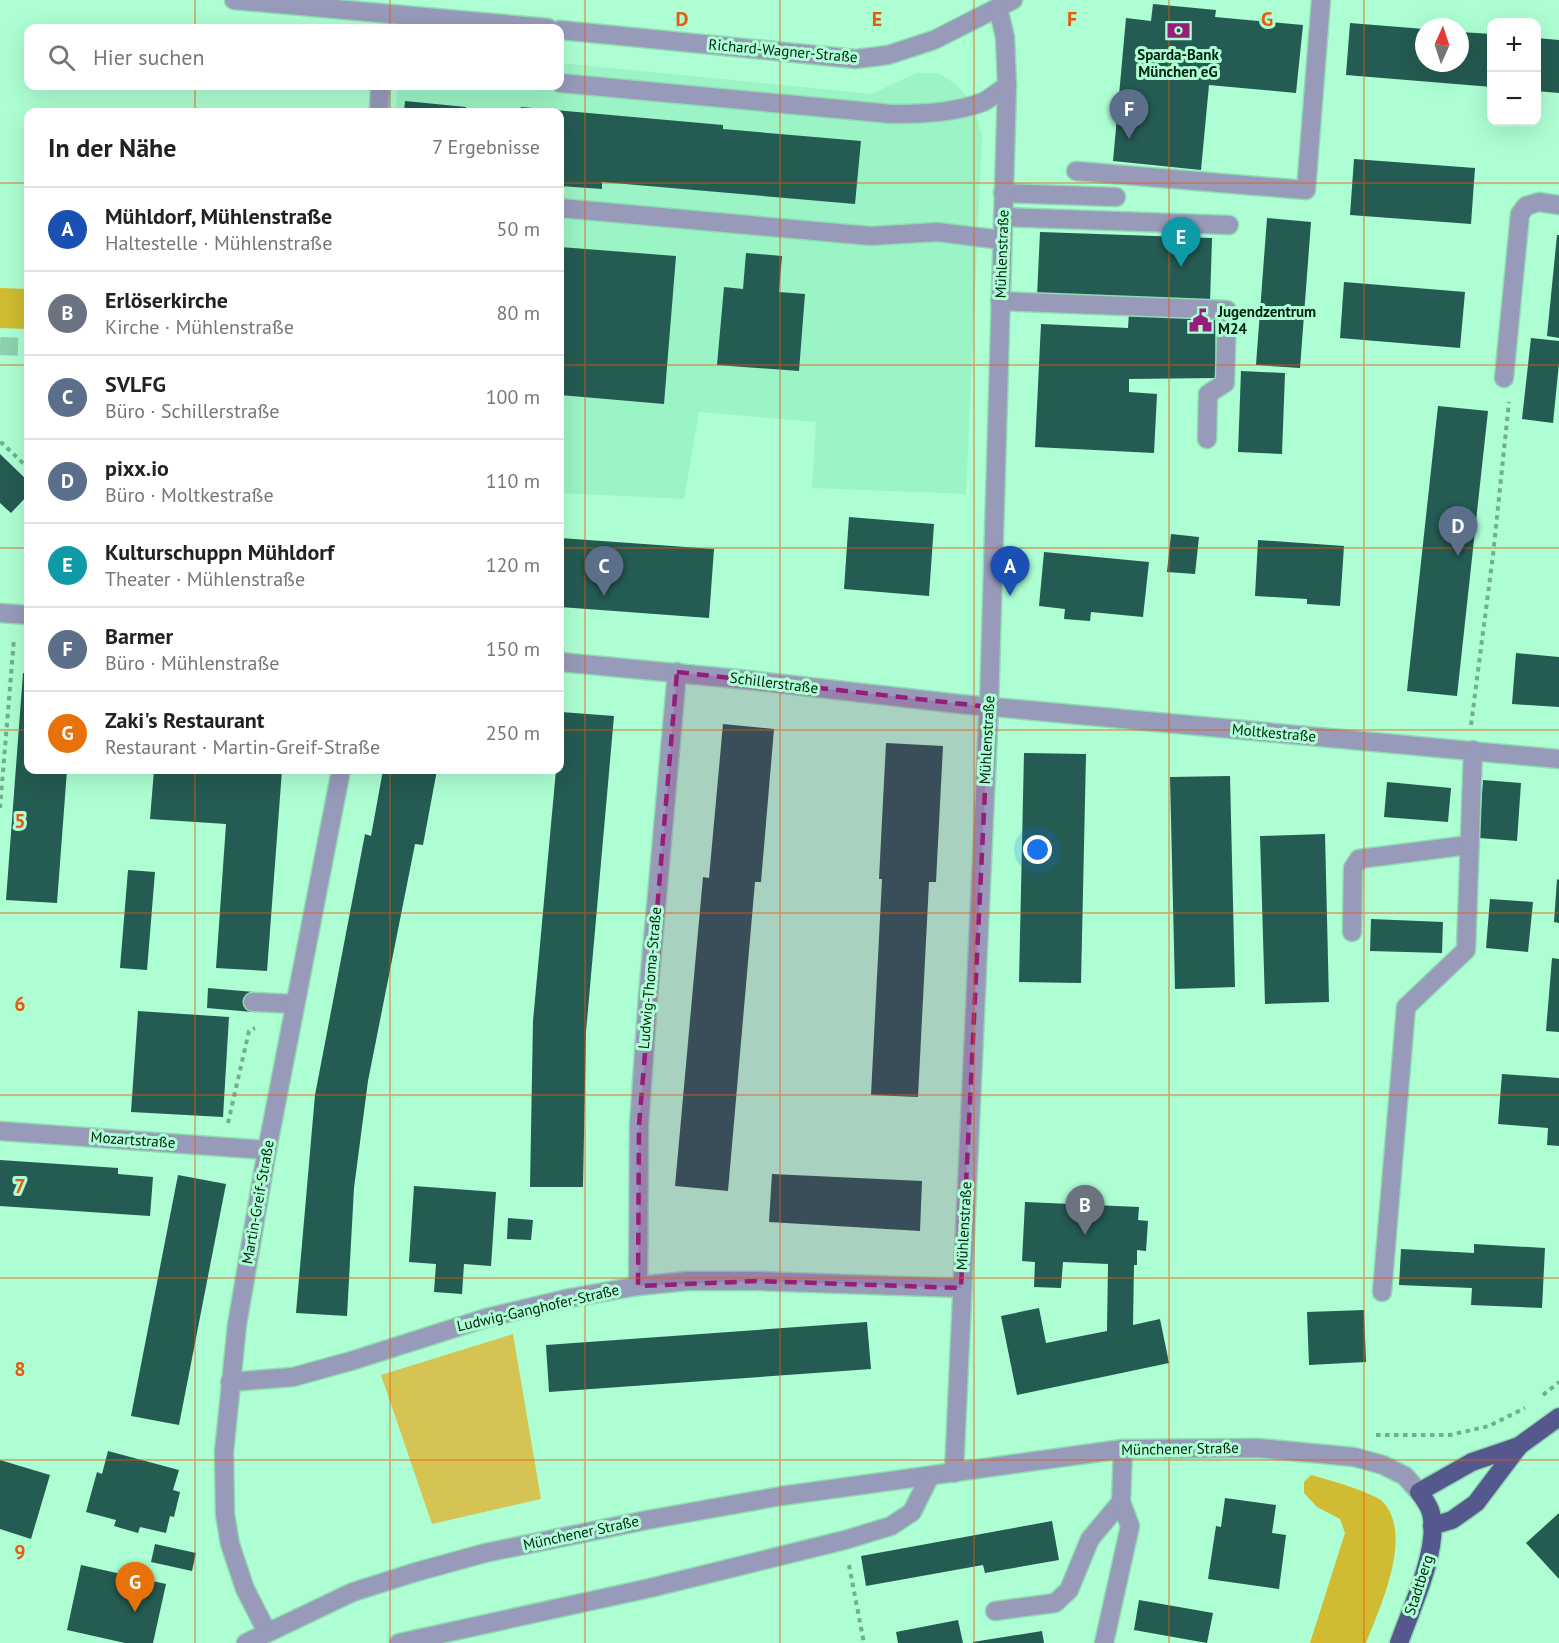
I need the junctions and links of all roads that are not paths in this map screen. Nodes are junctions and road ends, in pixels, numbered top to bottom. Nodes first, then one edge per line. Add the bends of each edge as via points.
1 (234, 0) edge
2 (1321, 0) edge
3 (1005, 4) edge
4 (376, 13) edge
5 (502, 24) edge
6 (564, 30) edge
7 (564, 83) edge
8 (1007, 86) junction
9 (380, 90) edge
10 (379, 108) edge
11 (1076, 171) dead end
12 (1003, 193) junction
13 (1116, 197) dead end
14 (1559, 205) edge
15 (564, 208) edge
16 (1003, 217) junction
17 (1229, 225) dead end
18 (1002, 240) junction
19 (1000, 301) junction
20 (1504, 378) road end
21 (1207, 439) dead end
22 (564, 662) edge
23 (677, 672) junction
24 (988, 707) junction
25 (1471, 750) junction
26 (1559, 759) edge
27 (340, 774) edge
28 (1470, 845) junction
29 (1352, 932) dead end
30 (253, 1002) dead end
31 (287, 1004) junction
32 (0, 1131) edge
33 (267, 1150) junction
34 (638, 1286) junction
35 (961, 1288) junction
36 (1382, 1292) dead end
37 (230, 1382) junction
38 (1559, 1417) edge
39 (1519, 1446) junction
40 (1123, 1449) junction
41 (954, 1473) junction
42 (930, 1476) junction
43 (1419, 1492) junction
44 (1121, 1502) junction
45 (1432, 1526) junction
46 (994, 1611) dead end
47 (267, 1632) junction
48 (246, 1643) edge
49 (399, 1643) edge
50 (1104, 1643) edge
51 (1399, 1643) edge

1 - 4 street
2 - 11 street via 1306,190
3 - 6 street, Richard-Wagner-Straße via 934,40 888,55 856,59
3 - 8 street, Mühlenstraße
4 - 5 street
7 - 8 street via 892,114 958,109 984,101
8 - 12 street, Mühlenstraße
9 - 10 street
12 - 13 street
12 - 16 street, Mühlenstraße
14 - 20 street via 1539,202 1526,206 1520,214
15 - 18 street via 871,236 937,232
16 - 17 street
16 - 18 street, Mühlenstraße
18 - 19 street, Mühlenstraße
19 - 21 street via 1227,309 1226,383 1208,394
19 - 24 street, Mühlenstraße
22 - 23 street, Schillerstraße
23 - 24 street, Schillerstraße
23 - 34 street, Ludwig-Thoma-Straße via 641,1102
24 - 25 street, Moltkestraße
24 - 35 street, Mühlenstraße
25 - 26 street, Moltkestraße
25 - 28 street
27 - 31 street, Martin-Greif-Straße
28 - 29 street via 1359,859 1353,868
28 - 36 street via 1466,950 1406,1007
30 - 31 street
31 - 33 street, Martin-Greif-Straße
32 - 33 street, Mozartstraße
33 - 37 street, Martin-Greif-Straße
34 - 35 street, Ludwig-Ganghofer-Straße via 758,1281
34 - 37 street, Ludwig-Ganghofer-Straße via 486,1318 293,1377
35 - 41 street, Mühlenstraße
37 - 47 street, Martin-Greif-Straße via 224,1452 225,1514 237,1569
38 - 39 main road
39 - 43 main road via 1472,1462
39 - 45 main road via 1476,1503 1452,1520
40 - 41 street, Münchener Straße
40 - 43 street, Münchener Straße via 1258,1448 1354,1457 1405,1476
40 - 44 street
41 - 42 street, Münchener Straße
42 - 47 street, Münchener Straße via 770,1498 485,1553 353,1592
42 - 49 street via 912,1512 891,1526 650,1588
43 - 45 main road, Stadtberg via 1431,1513
44 - 46 street via 1090,1539 1069,1590 1055,1603
44 - 50 street via 1130,1526
45 - 51 main road, Stadtberg via 1430,1551
47 - 48 street, Münchener Straße

